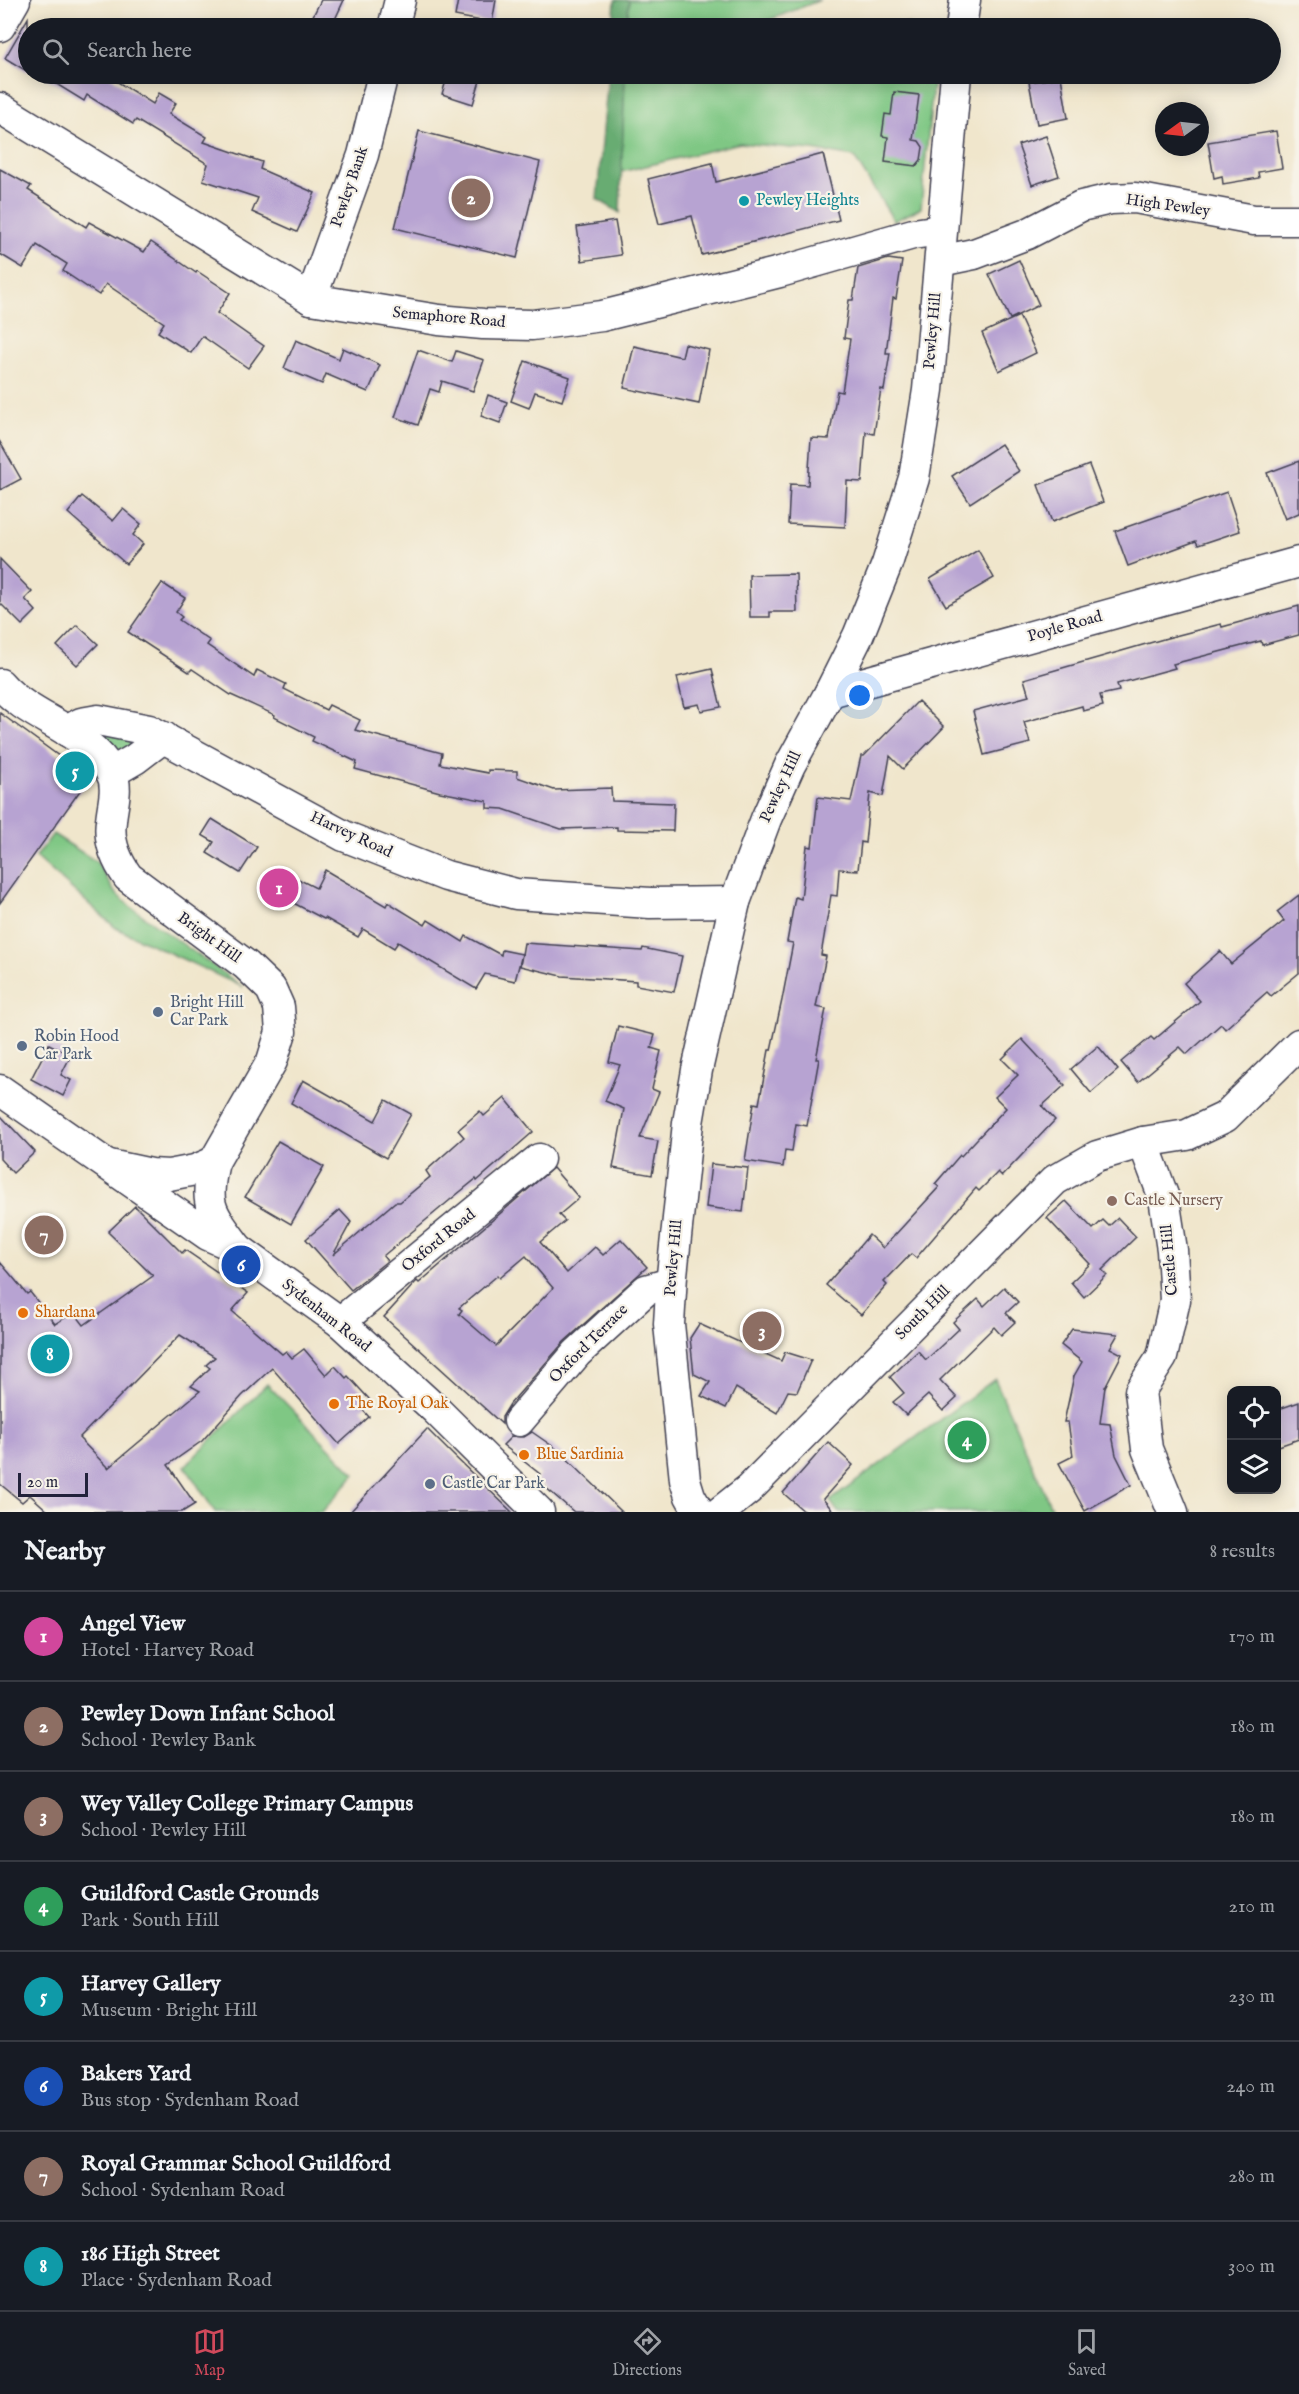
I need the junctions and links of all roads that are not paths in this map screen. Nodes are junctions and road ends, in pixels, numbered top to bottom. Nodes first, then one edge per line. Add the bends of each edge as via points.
1 (15, 0) edge
2 (400, 0) edge
3 (965, 0) edge
4 (396, 18) edge
5 (962, 18) edge
6 (0, 26) edge
7 (380, 84) edge
8 (955, 84) edge
9 (0, 108) edge
10 (1299, 220) edge
11 (941, 230) junction
12 (939, 261) junction
13 (311, 299) junction
14 (1299, 562) edge
15 (0, 684) edge
16 (830, 692) junction
17 (67, 731) junction
18 (164, 737) junction
19 (111, 773) junction
20 (735, 902) junction
21 (1299, 1044) edge
22 (0, 1090) edge
23 (1143, 1142) junction
24 (539, 1159) dead end
25 (213, 1162) junction
26 (109, 1165) junction
27 (237, 1248) junction
28 (671, 1282) junction
29 (340, 1322) junction
30 (519, 1421) dead end
31 (539, 1512) edge
32 (699, 1512) edge
33 (720, 1512) edge
34 (1173, 1512) edge

1 - 6 street
2 - 4 street
3 - 5 street
7 - 13 street, Pewley Bank via 363,155
8 - 11 street, Pewley Hill
9 - 13 street, Semaphore Road
10 - 12 street, High Pewley via 1254,220 1135,198 1111,199 1081,206 1027,234 974,254
11 - 12 street, Pewley Hill
11 - 13 street, Semaphore Road via 913,234 681,298 602,316 532,325 439,320
12 - 16 street, Pewley Hill via 928,390 914,478 887,564
14 - 16 street, Poyle Road
15 - 17 street via 23,704
16 - 20 street, Pewley Hill via 790,765
17 - 18 street, Harvey Road via 98,720 149,730
17 - 19 street via 92,749
18 - 19 street
18 - 20 street, Harvey Road via 344,836 446,876 516,894 650,903
19 - 25 street, Bright Hill via 115,787 111,839 128,877 246,965 271,989 279,1007 281,1032 272,1061
20 - 28 street, Pewley Hill via 688,1123
21 - 23 street, South Hill via 1225,1117 1186,1135
22 - 26 street, Sydenham Road
23 - 33 street, South Hill via 1097,1156 1055,1180 748,1489
23 - 34 street, Castle Hill via 1164,1198 1175,1300 1162,1357 1140,1391 1147,1449
24 - 29 street, Oxford Road
25 - 26 street via 169,1175
25 - 27 street, Bright Hill via 208,1194 211,1210
26 - 27 street, Sydenham Road via 208,1235
27 - 29 street, Sydenham Road
28 - 30 street, Oxford Terrace via 646,1290 577,1353
28 - 32 street, Pewley Hill via 669,1324 685,1480
29 - 31 street, Sydenham Road

